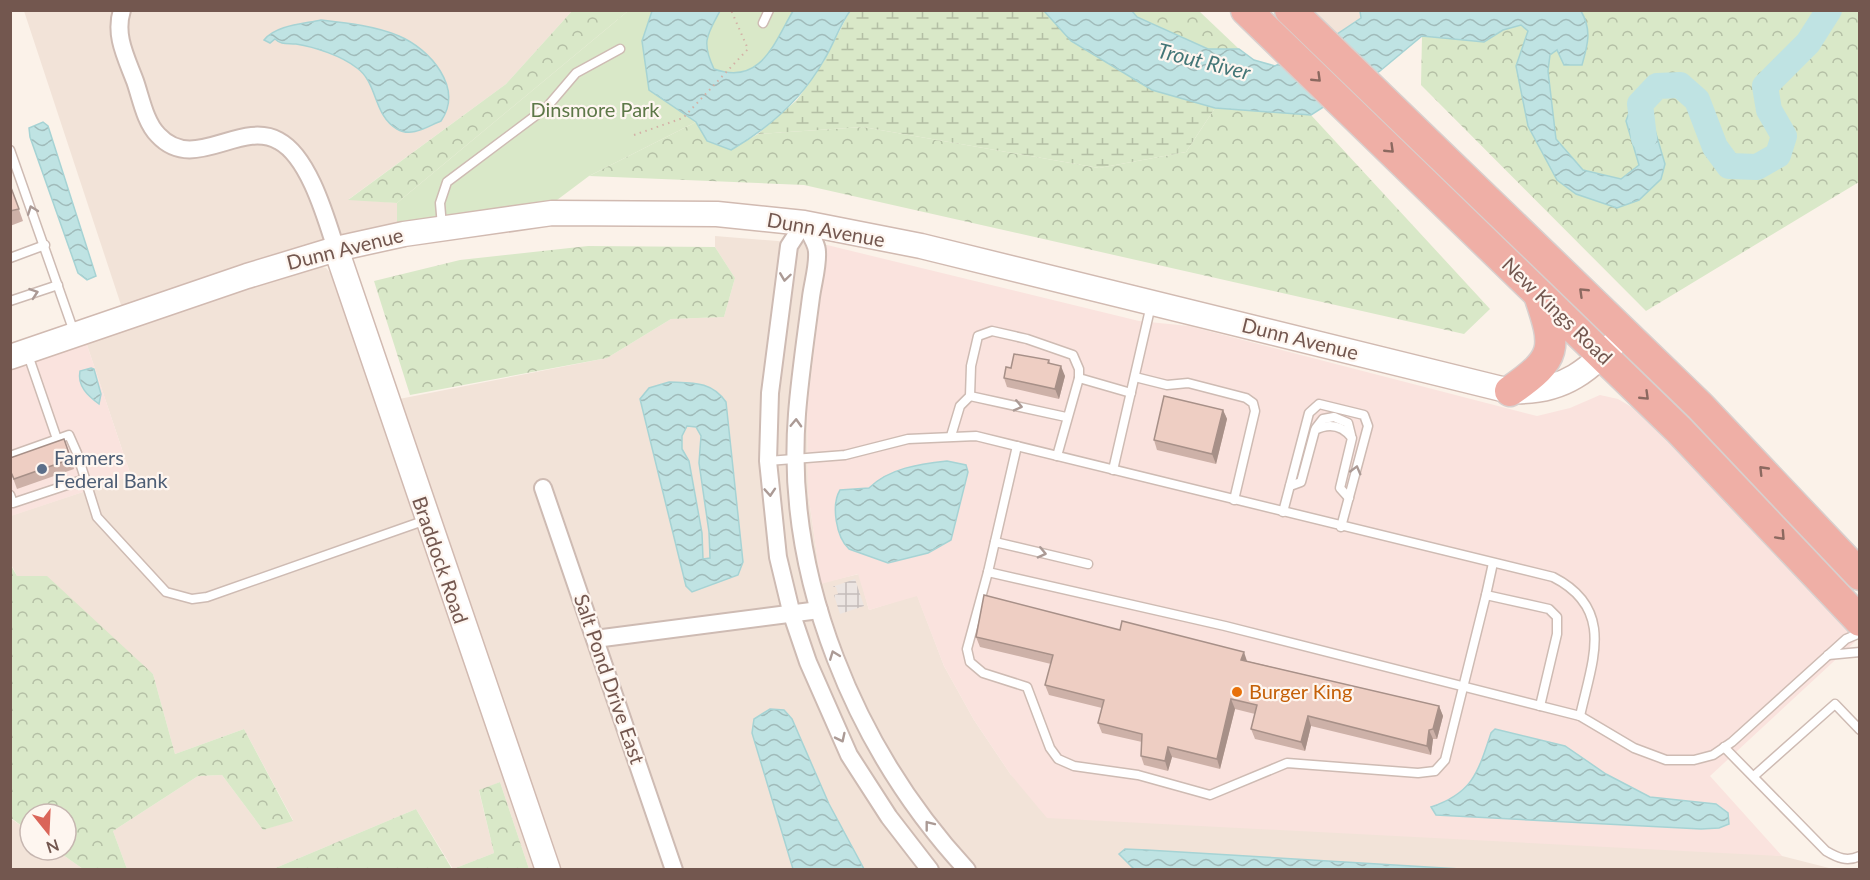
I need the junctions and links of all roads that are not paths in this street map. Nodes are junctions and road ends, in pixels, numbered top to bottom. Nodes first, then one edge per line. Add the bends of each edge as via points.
1 (122, 10) edge
2 (769, 10) edge
3 (1246, 10) edge
4 (1290, 10) edge
5 (763, 23) dead end
6 (620, 50) dead end
7 (10, 150) edge
8 (804, 223) junction
9 (442, 227) junction
10 (45, 245) junction
11 (336, 249) junction
12 (10, 258) edge
13 (58, 285) junction
14 (1538, 292) junction
15 (10, 301) edge
16 (1152, 302) junction
17 (1625, 332) junction
18 (75, 335) junction
19 (19, 354) edge
20 (1603, 355) junction
21 (1135, 377) junction
22 (1079, 378) junction
23 (1510, 391) junction
24 (1131, 393) junction
25 (970, 396) junction
26 (1066, 417) junction
27 (951, 436) junction
28 (57, 439) junction
29 (1017, 446) junction
30 (10, 456) edge
31 (1057, 456) junction
32 (795, 459) junction
33 (768, 461) junction
34 (1113, 470) junction
35 (85, 479) junction
36 (1290, 486) junction
37 (543, 488) dead end
38 (10, 495) edge
39 (1349, 498) junction
40 (1234, 500) junction
41 (1283, 512) junction
42 (427, 520) junction
43 (1341, 527) junction
44 (995, 542) junction
45 (1493, 563) junction
46 (1088, 564) dead end
47 (988, 572) junction
48 (1860, 575) edge
49 (1486, 595) junction
50 (819, 610) junction
51 (792, 615) junction
52 (1860, 621) edge
53 (1860, 633) edge
54 (595, 639) junction
55 (1860, 652) edge
56 (1828, 655) junction
57 (1464, 687) junction
58 (1540, 706) junction
59 (1580, 716) junction
60 (1860, 730) edge
61 (1724, 747) junction
62 (1754, 776) junction
63 (1860, 856) edge
64 (548, 870) edge
65 (674, 870) edge
66 (930, 870) edge
67 (967, 870) edge

1 - 11 street via 119,37 157,135 186,150 205,149 246,136 279,141 305,171 326,215
2 - 5 lane
3 -> 14 highway, New Kings Road
17 -> 4 highway, New Kings Road
6 - 9 lane via 576,73 547,107 447,182 440,203
10 -> 7 lane
8 - 9 main road, Dunn Avenue via 717,214 552,213
8 - 16 main road, Dunn Avenue via 921,246
32 -> 8 street via 817,250
8 -> 33 street via 789,246 770,393
9 - 11 main road, Dunn Avenue
10 - 12 lane
10 - 13 lane
11 - 18 main road, Dunn Avenue
11 - 42 main road, Braddock Road
15 -> 13 lane
13 - 18 lane
14 - 20 highway, New Kings Road
14 - 23 highway via 1551,329 1551,347 1533,375
16 - 21 lane
16 - 23 main road, Dunn Avenue
17 - 20 main road, Dunn Avenue
48 -> 17 highway, New Kings Road
18 - 19 main road, Dunn Avenue
19 - 28 lane
20 - 23 main road, Dunn Avenue via 1566,382 1530,392
20 -> 52 highway, New Kings Road
21 - 24 lane
21 - 40 lane via 1167,385 1188,384 1253,403 1255,411
22 - 24 lane
22 - 25 lane via 1073,356 1062,350 992,331 978,336
22 - 26 lane
24 - 34 lane
25 -> 26 lane
25 - 27 lane via 960,406
26 - 31 lane
27 - 29 lane via 976,436
27 - 32 lane via 908,439 844,455
28 - 30 lane
28 - 35 lane via 69,435
29 - 31 lane
29 - 44 lane
31 - 34 lane
32 - 33 lane
32 - 50 street via 802,534
33 -> 51 street via 778,557
34 - 40 lane
35 - 38 lane via 13,503
35 - 42 lane via 98,517 166,592 192,599
36 - 39 lane via 1301,482 1315,430 1325,425 1336,427 1352,438 1340,488
39 -> 36 lane via 1368,419 1319,404 1309,413
36 - 41 lane
37 - 54 street, Salt Pond Drive East
39 - 43 lane
40 - 41 lane
41 - 43 lane
42 - 64 main road, Braddock Road
43 - 45 lane
44 -> 46 lane
44 - 47 lane
45 - 49 lane
45 - 59 lane via 1553,577 1580,596 1590,610 1596,645
47 - 57 lane via 1225,626
47 - 57 lane via 967,649 970,662 983,673 1027,687 1050,748 1058,759 1074,766 1138,775 1210,795 1287,763 1435,771 1445,760
49 - 57 lane
49 - 58 lane via 1549,609 1557,617 1557,634
50 - 51 street
67 -> 50 street via 918,811 887,765 839,668
51 - 54 street
51 -> 66 street via 849,755
53 - 56 lane
54 - 65 street, Salt Pond Drive East
55 - 56 lane
56 - 61 lane
57 - 58 lane
58 - 59 lane
59 - 61 lane via 1634,748 1666,760 1694,760
60 - 62 lane via 1834,704
61 - 62 lane
62 - 63 lane via 1826,851 1845,859

